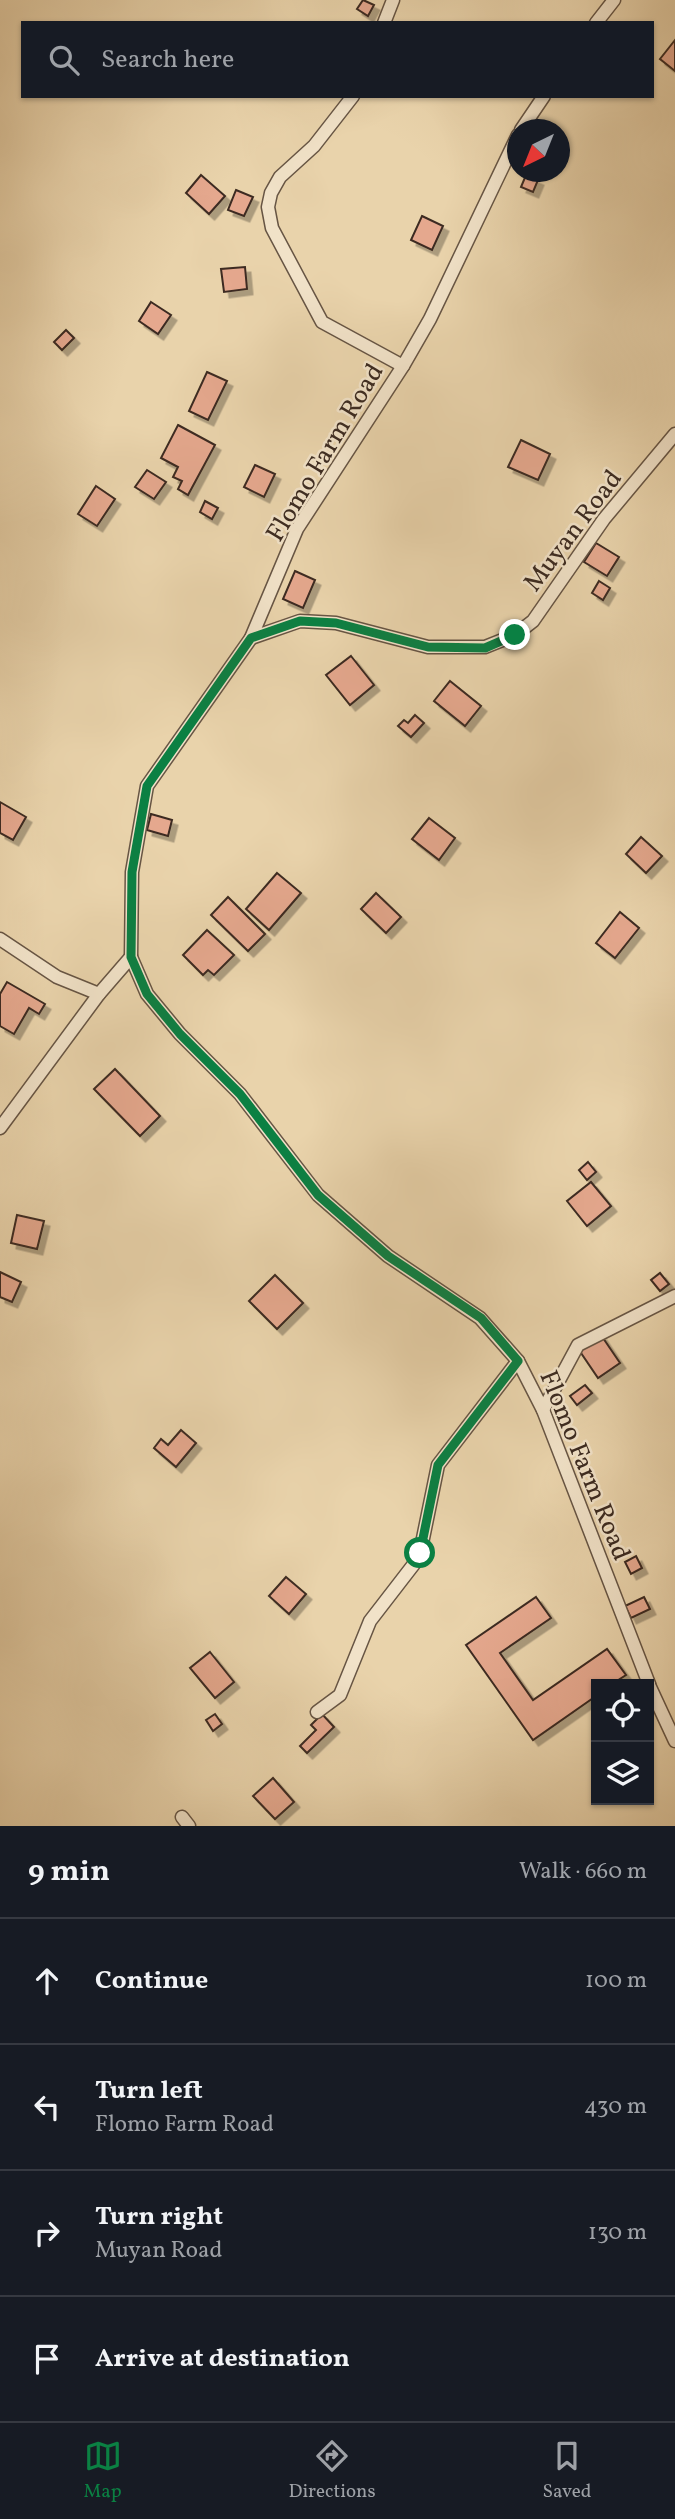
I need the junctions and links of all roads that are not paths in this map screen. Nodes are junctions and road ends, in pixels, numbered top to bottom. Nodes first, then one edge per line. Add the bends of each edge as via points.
1 (393, 0) edge
2 (614, 0) edge
3 (385, 21) edge
4 (598, 21) edge
5 (352, 98) edge
6 (543, 98) edge
7 (528, 119) edge
8 (507, 156) edge
9 (402, 366) junction
10 (675, 434) edge
11 (251, 638) junction
12 (0, 939) edge
13 (131, 957) junction
14 (99, 994) junction
15 (0, 1128) edge
16 (675, 1296) edge
17 (518, 1361) junction
18 (543, 1410) junction
19 (647, 1679) edge
20 (654, 1696) edge
21 (317, 1712) dead end
22 (675, 1741) edge

1 - 3 street
2 - 4 street
5 - 9 street via 314,146 280,177 271,193 270,218 322,322
6 - 7 street
8 - 9 street, Flomo Farm Road via 430,319
9 - 11 street, Flomo Farm Road via 297,529
10 - 11 street, Muyan Road via 604,519 533,621 515,635 485,648 428,647 336,623 300,621
11 - 13 street, Flomo Farm Road via 147,786 132,872
12 - 14 street via 57,977
13 - 14 street
13 - 17 street, Flomo Farm Road via 147,994 240,1094 318,1195 388,1256 481,1318
14 - 15 street
16 - 18 street via 578,1345
17 - 18 street, Flomo Farm Road
17 - 21 street via 438,1465 420,1553 370,1621 340,1695
18 - 19 street, Flomo Farm Road
20 - 22 street, Flomo Farm Road

